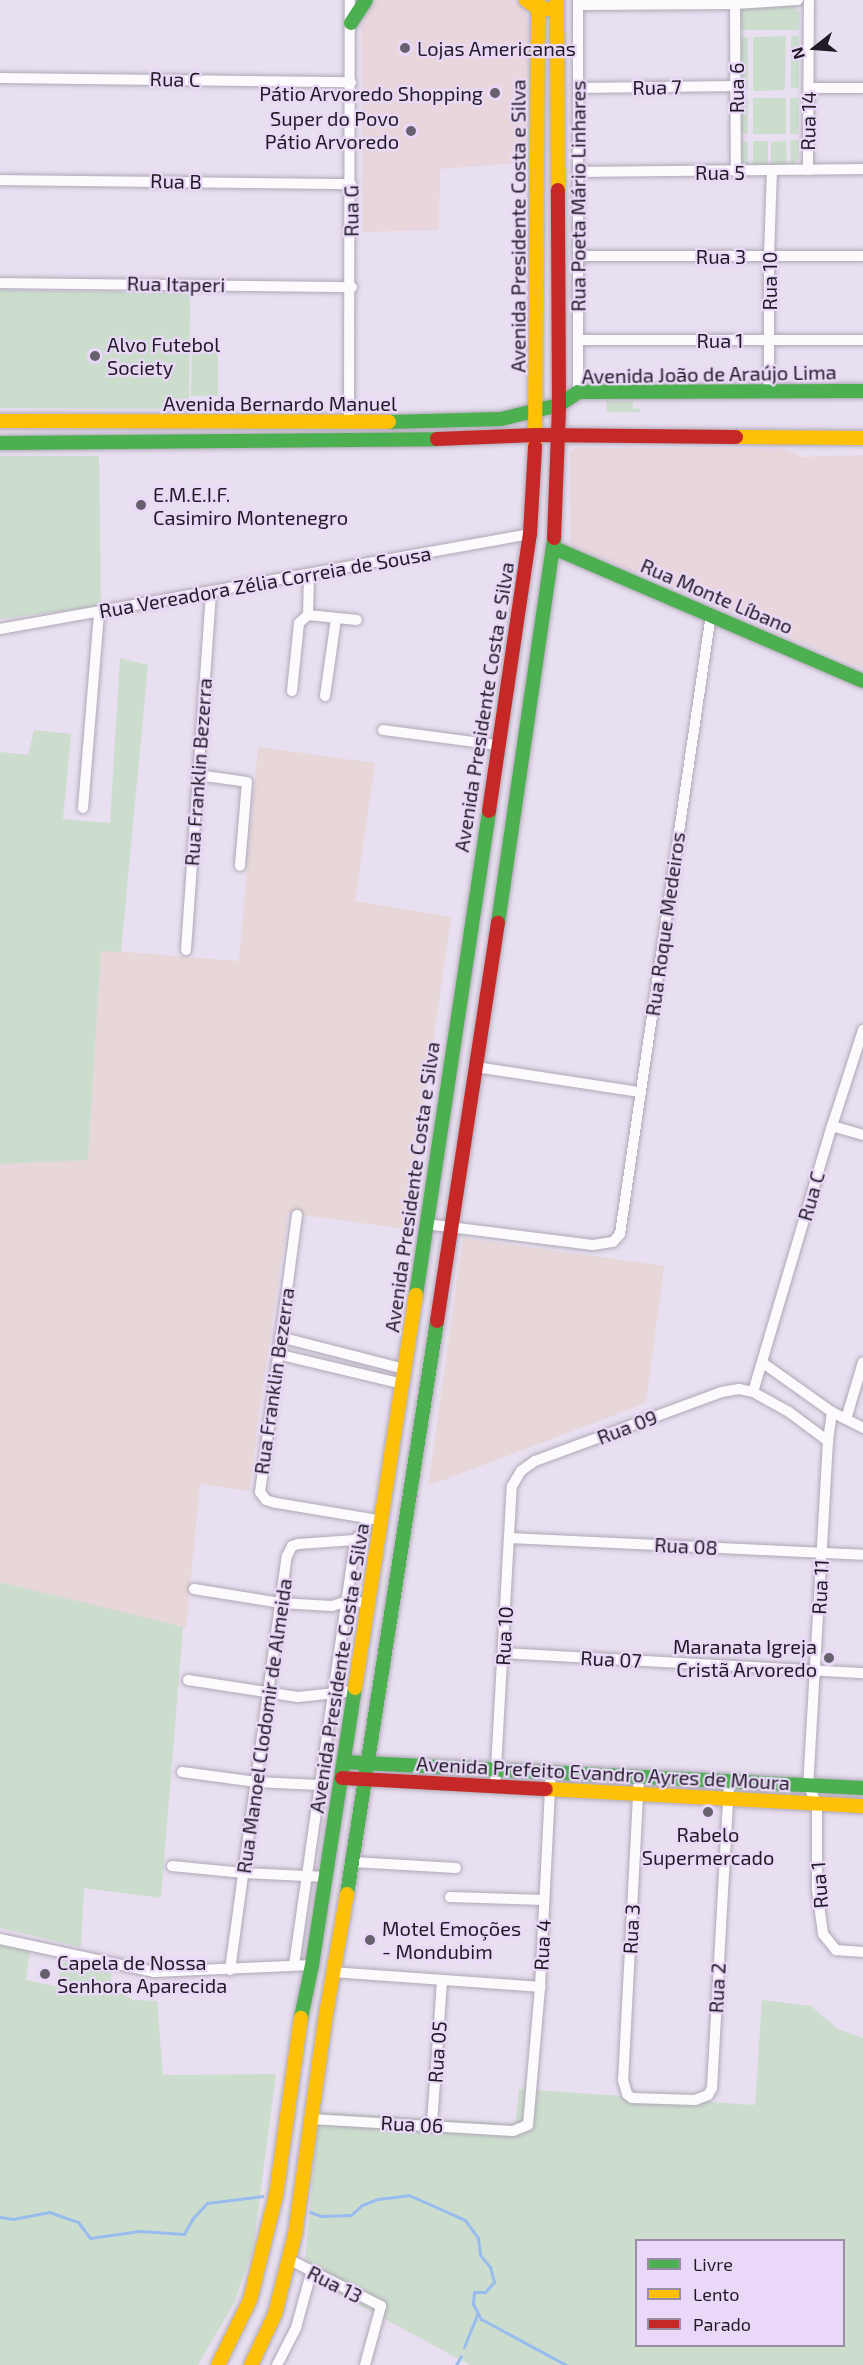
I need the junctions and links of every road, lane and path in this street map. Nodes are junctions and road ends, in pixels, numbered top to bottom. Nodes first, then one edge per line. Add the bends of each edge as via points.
1 (350, 0) edge
2 (366, 0) edge
3 (526, 0) edge
4 (798, 0) edge
5 (808, 0) edge
6 (578, 2) edge
7 (557, 4) edge
8 (735, 4) junction
9 (538, 5) edge
10 (351, 23) junction
11 (0, 78) edge
12 (351, 82) junction
13 (736, 86) junction
14 (578, 88) junction
15 (809, 88) junction
16 (863, 88) edge
17 (808, 170) junction
18 (863, 170) edge
19 (736, 171) junction
20 (578, 172) junction
21 (772, 172) junction
22 (0, 180) edge
23 (351, 184) junction
24 (578, 256) junction
25 (769, 256) junction
26 (863, 256) edge
27 (0, 282) edge
28 (352, 287) junction
29 (578, 340) junction
30 (769, 340) junction
31 (863, 340) edge
32 (769, 390) junction
33 (863, 390) edge
34 (578, 392) junction
35 (559, 405) junction
36 (536, 411) junction
37 (0, 421) edge
38 (349, 422) junction
39 (536, 435) junction
40 (558, 435) junction
41 (863, 438) edge
42 (0, 443) edge
43 (530, 534) junction
44 (554, 548) junction
45 (309, 574) junction
46 (211, 593) junction
47 (99, 613) junction
48 (711, 614) junction
49 (308, 615) junction
50 (336, 620) junction
51 (357, 620) dead end
52 (516, 624) junction
53 (0, 629) edge
54 (540, 640) junction
55 (507, 677) junction
56 (863, 681) edge
57 (292, 692) dead end
58 (325, 696) dead end
59 (531, 698) junction
60 (383, 730) dead end
61 (496, 745) junction
62 (198, 775) junction
63 (83, 808) dead end
64 (240, 866) dead end
65 (468, 939) junction
66 (495, 942) junction
67 (186, 950) dead end
68 (863, 1030) edge
69 (476, 1067) junction
70 (640, 1092) junction
71 (832, 1126) junction
72 (863, 1135) edge
73 (297, 1215) dead end
74 (426, 1224) junction
75 (451, 1227) junction
76 (280, 1337) junction
77 (277, 1354) junction
78 (863, 1362) edge
79 (763, 1363) junction
80 (405, 1369) junction
81 (403, 1384) junction
82 (753, 1392) junction
83 (832, 1412) junction
84 (846, 1419) junction
85 (863, 1428) edge
86 (828, 1441) junction
87 (512, 1486) joint
88 (367, 1518) junction
89 (382, 1520) junction
90 (509, 1538) junction
91 (355, 1540) junction
92 (822, 1553) junction
93 (863, 1555) edge
94 (194, 1589) dead end
95 (394, 1595) junction
96 (370, 1598) junction
97 (347, 1601) junction
98 (280, 1603) junction
99 (366, 1627) junction
100 (388, 1633) junction
101 (503, 1653) junction
102 (816, 1670) junction
103 (863, 1673) edge
104 (188, 1680) dead end
105 (355, 1691) junction
106 (269, 1692) junction
107 (334, 1693) junction
108 (344, 1762) junction
109 (368, 1762) junction
110 (496, 1768) junction
111 (551, 1771) junction
112 (182, 1772) dead end
113 (639, 1777) junction
114 (342, 1778) junction
115 (366, 1779) junction
116 (256, 1782) junction
117 (729, 1782) junction
118 (320, 1785) junction
119 (808, 1785) junction
120 (495, 1786) junction
121 (550, 1788) junction
122 (863, 1788) edge
123 (638, 1792) junction
124 (728, 1798) junction
125 (817, 1804) junction
126 (863, 1806) edge
127 (353, 1862) junction
128 (172, 1866) dead end
129 (456, 1868) dead end
130 (244, 1874) junction
131 (305, 1876) junction
132 (326, 1876) junction
133 (450, 1897) dead end
134 (544, 1900) junction
135 (0, 1939) edge
136 (863, 1952) edge
137 (294, 1965) junction
138 (312, 1965) junction
139 (230, 1970) junction
140 (333, 1972) junction
141 (442, 1981) junction
142 (540, 1987) junction
143 (301, 2016) junction
144 (325, 2020) junction
145 (297, 2038) junction
146 (322, 2042) junction
147 (623, 2080) joint
148 (311, 2119) junction
149 (432, 2124) junction
150 (513, 2131) joint
151 (290, 2260) junction
152 (311, 2273) junction
153 (218, 2365) edge
154 (251, 2365) edge
155 (277, 2365) edge
156 (364, 2365) edge

1 - 10 street, Rua G
2 - 10 main road
3 - 9 main road
4 - 8 street
5 - 15 street, Rua 14
6 - 8 street
6 - 14 street, Rua Poeta Mário Linhares
7 - 9 main road
7 - 35 main road, Avenida Presidente Costa e Silva
8 - 13 street, Rua 6
9 - 36 main road, Avenida Presidente Costa e Silva
10 - 12 street, Rua G
11 - 12 street, Rua C
12 - 23 street, Rua G
13 - 14 street, Rua 7
13 - 19 street, Rua 6
14 - 20 street, Rua Poeta Mário Linhares
15 - 16 street
15 - 17 street, Rua 14
17 - 18 street, Rua 5
17 - 21 street, Rua 5
19 - 20 street, Rua 5
19 - 21 street, Rua 5
20 - 24 street, Rua Poeta Mário Linhares
21 - 25 street, Rua 10
22 - 23 street, Rua B
23 - 28 street, Rua G
24 - 25 street, Rua 3
24 - 29 street, Rua Poeta Mário Linhares
25 - 26 street, Rua 3
25 - 30 street, Rua 10
27 - 28 street, Rua Itaperi
28 - 38 street, Rua G
29 - 30 street, Rua 1
29 - 34 street, Rua Poeta Mário Linhares
30 - 31 street, Rua 1
30 - 32 street, Rua 10
32 - 33 main road, Avenida João de Araújo Lima
32 - 34 main road, Avenida João de Araújo Lima
34 - 35 main road, Avenida João de Araújo Lima
35 - 36 main road, Avenida Bernardo Manuel
35 - 40 main road, Avenida Presidente Costa e Silva
36 - 38 main road, Avenida Bernardo Manuel via 451,422
36 - 39 main road, Avenida Presidente Costa e Silva
37 - 38 main road, Avenida Bernardo Manuel
39 - 40 main road, Avenida Bernardo Manuel
39 - 42 main road, Avenida Bernardo Manuel via 437,440
39 - 43 main road, Avenida Presidente Costa e Silva
40 - 41 main road
40 - 44 main road, Avenida Presidente Costa e Silva
43 - 45 street, Rua Vereadora Zélia Correia de Sousa
43 - 52 main road, Avenida Presidente Costa e Silva
44 - 48 main road, Rua Monte Líbano
44 - 54 main road, Avenida Presidente Costa e Silva
45 - 46 street, Rua Vereadora Zélia Correia de Sousa
45 - 49 street
46 - 47 street, Rua Vereadora Zélia Correia de Sousa
46 - 62 street, Rua Franklin Bezerra
47 - 53 street, Rua Vereadora Zélia Correia de Sousa
47 - 63 street
48 - 56 main road, Rua Monte Líbano
48 - 70 street, Rua Roque Medeiros
49 - 50 street
49 - 57 street via 299,623
50 - 51 street
50 - 58 street
52 - 54 main road via 516,638 521,645 532,647
52 - 55 main road, Avenida Presidente Costa e Silva
54 - 59 main road, Avenida Presidente Costa e Silva
55 - 59 main road via 515,666 525,668
55 - 61 main road, Avenida Presidente Costa e Silva
59 - 66 main road, Avenida Presidente Costa e Silva
60 - 61 street
61 - 65 main road, Avenida Presidente Costa e Silva
62 - 64 street via 247,782
62 - 67 street, Rua Franklin Bezerra
65 - 66 main road
65 - 74 main road, Avenida Presidente Costa e Silva
66 - 69 main road, Avenida Presidente Costa e Silva
68 - 71 street, Rua C
69 - 70 street
69 - 75 main road, Avenida Presidente Costa e Silva
70 - 75 street, Rua Roque Medeiros via 620,1234 613,1242 593,1245
71 - 72 street
71 - 79 street, Rua C
73 - 76 street, Rua Franklin Bezerra
74 - 75 street
74 - 80 main road, Avenida Presidente Costa e Silva
75 - 95 main road, Avenida Presidente Costa e Silva
76 - 77 street, Rua Franklin Bezerra
76 - 80 street
77 - 81 street
77 - 88 street, Rua Franklin Bezerra via 260,1492 266,1500 276,1503
78 - 84 street
79 - 82 street
79 - 83 street
80 - 81 main road, Avenida Presidente Costa e Silva
81 - 89 main road, Avenida Presidente Costa e Silva
82 - 86 street, Rua 09
82 - 87 street, Rua 09 via 722,1392 535,1461 521,1471
83 - 84 street
83 - 86 street
84 - 85 street
86 - 92 street, Rua 11
87 - 90 street, Rua 10
88 - 89 street, Rua Franklin Bezerra
88 - 91 street via 364,1531
89 - 96 main road, Avenida Presidente Costa e Silva
90 - 92 street, Rua 08
90 - 101 street, Rua 10
91 - 97 street
91 - 98 street, Rua Manoel Clodomir de Almeida via 292,1546
92 - 93 street, Rua 08
92 - 102 street, Rua 11
94 - 98 street
95 - 96 main road
95 - 100 main road, Avenida Presidente Costa e Silva
96 - 97 street
96 - 99 main road, Avenida Presidente Costa e Silva
97 - 98 street via 332,1605
97 - 107 street
98 - 106 street, Rua Manoel Clodomir de Almeida
99 - 100 main road via 378,1622 387,1626
99 - 105 main road, Avenida Presidente Costa e Silva
100 - 109 main road, Avenida Presidente Costa e Silva
101 - 102 street, Rua 07
101 - 110 street, Rua 10
102 - 103 street, Rua 07
102 - 119 street, Rua 11
104 - 106 street
105 - 107 street
105 - 108 main road, Avenida Presidente Costa e Silva
106 - 107 street via 298,1697
106 - 116 street, Rua Manoel Clodomir de Almeida
107 - 118 street
108 - 109 main road, Avenida Prefeito Evandro Ayres de Moura
108 - 114 main road, Avenida Presidente Costa e Silva
109 - 110 main road, Avenida Prefeito Evandro Ayres de Moura
109 - 115 main road, Avenida Presidente Costa e Silva
110 - 111 main road, Avenida Prefeito Evandro Ayres de Moura
110 - 120 street, Rua 10
111 - 113 main road, Avenida Prefeito Evandro Ayres de Moura
111 - 121 street, Rua 4
112 - 116 street
113 - 117 main road, Avenida Prefeito Evandro Ayres de Moura
113 - 123 street, Rua 3
114 - 115 main road, Avenida Prefeito Evandro Ayres de Moura
114 - 132 main road, Avenida Presidente Costa e Silva
115 - 120 main road, Avenida Prefeito Evandro Ayres de Moura
115 - 127 main road, Avenida Presidente Costa e Silva
116 - 118 street
116 - 130 street, Rua Manoel Clodomir de Almeida
117 - 119 main road, Avenida Prefeito Evandro Ayres de Moura
117 - 124 street, Rua 2
118 - 131 street
119 - 122 main road, Avenida Prefeito Evandro Ayres de Moura
119 - 125 street, Rua 11
120 - 121 main road, Avenida Prefeito Evandro Ayres de Moura
121 - 123 main road, Avenida Prefeito Evandro Ayres de Moura
121 - 134 street, Rua 4
123 - 124 main road, Avenida Prefeito Evandro Ayres de Moura
123 - 147 street, Rua 3
124 - 125 main road, Avenida Prefeito Evandro Ayres de Moura
124 - 147 street, Rua 2 via 712,2088 708,2095 695,2100 632,2098
125 - 126 main road, Avenida Prefeito Evandro Ayres de Moura
125 - 136 street, Rua 1 via 817,1890 824,1934 836,1950
127 - 129 street
127 - 140 main road, Avenida Presidente Costa e Silva
128 - 130 street
130 - 131 street
130 - 139 street, Rua Manoel Clodomir de Almeida
131 - 132 street
131 - 137 street
132 - 138 main road, Avenida Presidente Costa e Silva
133 - 134 street
134 - 142 street, Rua 4
135 - 139 street via 154,1972
137 - 138 street
137 - 139 street
138 - 143 main road, Avenida Presidente Costa e Silva
140 - 141 street
140 - 144 main road, Avenida Presidente Costa e Silva
141 - 142 street
141 - 149 street, Rua 05
142 - 150 street, Rua 4 via 530,2119 528,2125
143 - 144 main road
143 - 145 main road, Avenida Presidente Costa e Silva
144 - 146 main road, Avenida Presidente Costa e Silva
145 - 146 main road
145 - 153 main road, Avenida Presidente Costa e Silva via 267,2241 250,2300
146 - 148 main road, Avenida Presidente Costa e Silva
148 - 149 street, Rua 06
148 - 151 main road, Avenida Presidente Costa e Silva
149 - 150 street, Rua 06
151 - 152 street, Rua 13
151 - 154 main road, Avenida Presidente Costa e Silva via 274,2314
152 - 155 street via 296,2328
152 - 156 street, Rua 13 via 381,2307

